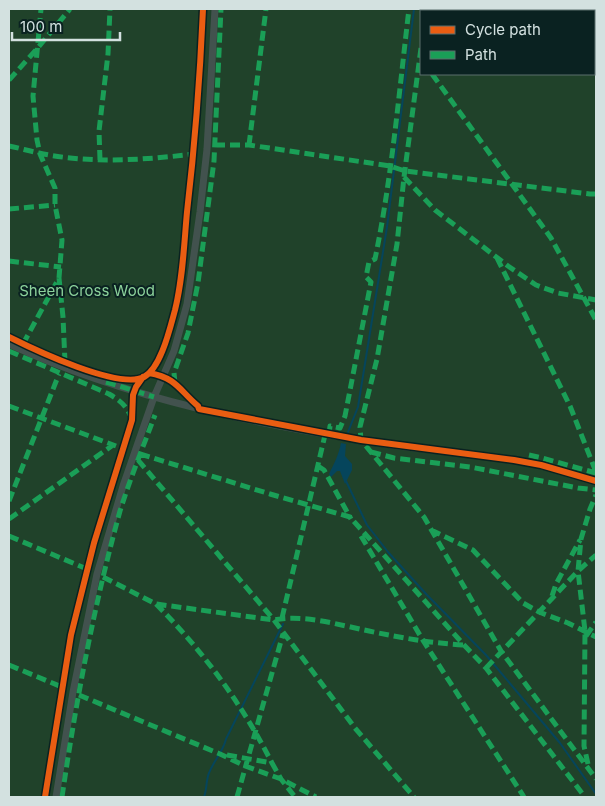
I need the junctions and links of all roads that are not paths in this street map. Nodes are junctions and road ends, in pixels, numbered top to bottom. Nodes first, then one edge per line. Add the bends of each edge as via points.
1 (215, 9) edge
2 (9, 344) edge
3 (154, 397) junction
4 (596, 481) edge
5 (56, 797) edge

1 - 3 street via 207,149 191,278 181,329
2 - 3 street via 78,374
3 - 4 street via 338,436 514,460
3 - 5 street via 122,486 97,574

